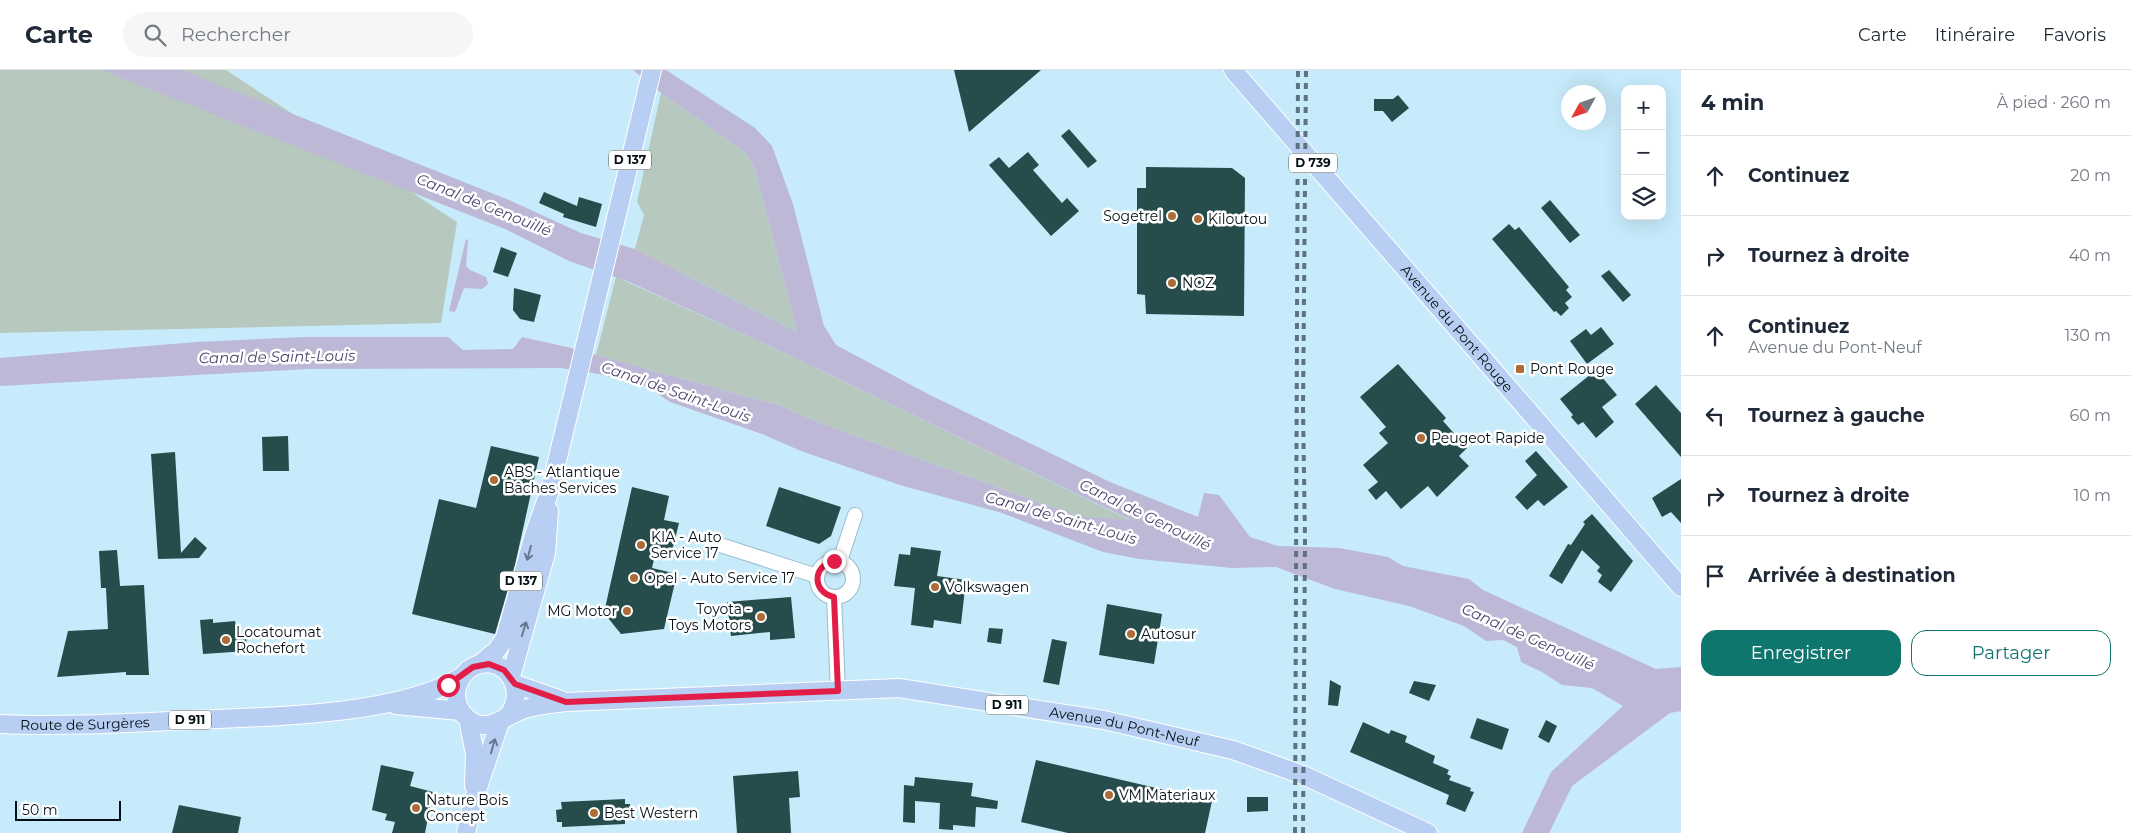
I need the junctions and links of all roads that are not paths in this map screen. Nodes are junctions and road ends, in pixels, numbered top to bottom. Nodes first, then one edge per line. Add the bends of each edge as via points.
1 (1233, 70) edge
2 (650, 76) edge
3 (550, 490) junction
4 (855, 515) dead end
5 (711, 542) dead end
6 (840, 561) junction
7 (817, 576) junction
8 (1681, 587) edge
9 (834, 597) junction
10 (480, 664) junction
11 (461, 677) junction
12 (513, 680) junction
13 (838, 691) junction
14 (566, 702) junction
15 (380, 705) junction
16 (464, 715) junction
17 (503, 720) junction
18 (0, 724) edge
19 (473, 802) junction
20 (466, 833) edge
21 (1428, 833) edge

1 - 8 main road, Avenue du Pont Rouge / D 739
2 - 3 main road, D 137
3 -> 10 main road, D 137 via 505,638 497,650
12 -> 3 main road, D 137 via 546,553
4 - 6 street
5 - 7 street
6 - 7 street via 823,565
6 - 9 street via 853,573 853,585 845,594
7 - 9 street via 823,592
9 - 13 street
10 - 11 main road
10 - 12 main road via 497,666
11 - 15 main road, D 911 via 448,685
11 - 16 main road via 456,694
12 - 14 main road, D 911
12 - 17 main road via 516,703
13 - 14 main road, Avenue du Pont-Neuf / D 911
13 - 21 main road, Avenue du Pont-Neuf / D 911 via 899,688 1104,720 1233,750 1303,775
14 - 17 main road, D 911 via 522,710
15 - 16 main road, D 911 via 431,707
15 - 18 main road, Route de Surgères / D 911 via 210,720 60,726
16 - 17 main road via 483,725
16 - 19 main road via 475,754
19 -> 17 main road
19 - 20 main road

